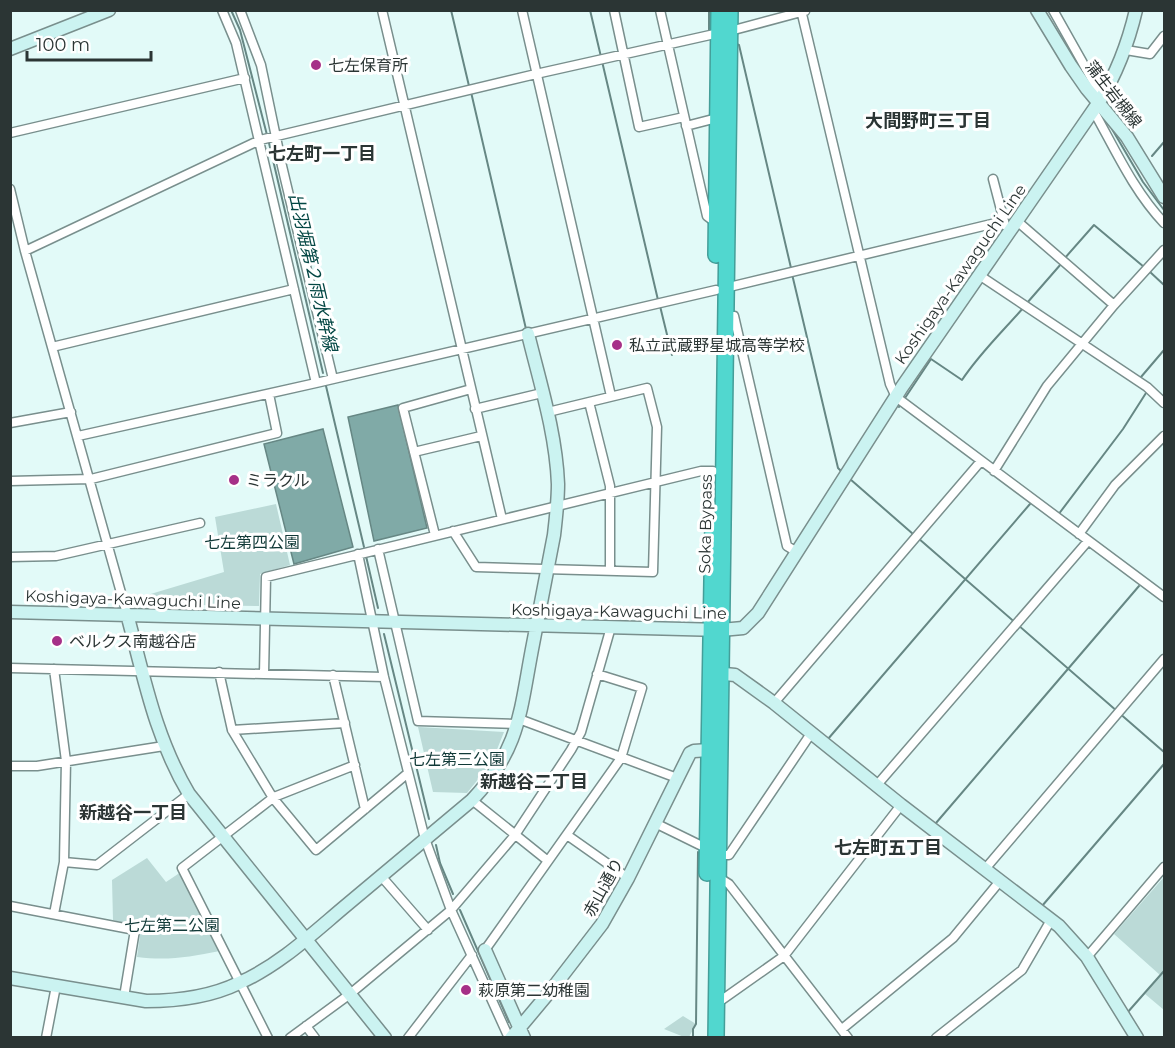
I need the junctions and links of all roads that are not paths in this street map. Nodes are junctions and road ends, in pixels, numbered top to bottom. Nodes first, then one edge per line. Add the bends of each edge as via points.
1 (109, 10) edge
2 (222, 10) edge
3 (240, 10) edge
4 (382, 10) edge
5 (522, 10) edge
6 (614, 10) edge
7 (660, 10) edge
8 (719, 10) edge
9 (730, 10) edge
10 (1037, 10) edge
11 (1053, 10) edge
12 (1136, 10) edge
13 (802, 11) edge
14 (724, 32) junction
15 (1164, 36) edge
16 (668, 44) junction
17 (10, 49) edge
18 (1126, 50) junction
19 (625, 54) junction
20 (536, 74) junction
21 (245, 78) junction
22 (1098, 103) junction
23 (403, 105) junction
24 (717, 118) junction
25 (685, 121) junction
26 (10, 133) edge
27 (276, 136) junction
28 (260, 140) junction
29 (993, 179) dead end
30 (698, 180) junction
31 (716, 180) junction
32 (10, 189) edge
33 (1164, 197) edge
34 (716, 219) junction
35 (1004, 221) junction
36 (1017, 221) junction
37 (14, 222) edge
38 (1164, 223) edge
39 (1007, 234) junction
40 (1164, 250) edge
41 (25, 251) junction
42 (859, 256) junction
43 (979, 275) junction
44 (294, 289) junction
45 (720, 289) junction
46 (1114, 305) junction
47 (726, 317) junction
48 (593, 319) junction
49 (528, 334) junction
50 (1081, 345) junction
51 (52, 347) junction
52 (462, 350) junction
53 (333, 380) junction
54 (316, 383) junction
55 (471, 390) junction
56 (542, 393) junction
57 (269, 394) junction
58 (611, 396) junction
59 (896, 397) junction
60 (590, 402) junction
61 (1164, 403) edge
62 (475, 410) junction
63 (548, 411) junction
64 (71, 412) junction
65 (10, 423) edge
66 (78, 436) junction
67 (482, 436) junction
68 (1164, 436) edge
69 (414, 452) junction
70 (981, 461) junction
71 (713, 471) junction
72 (994, 471) junction
73 (90, 479) junction
74 (10, 481) edge
75 (655, 482) junction
76 (611, 493) junction
77 (557, 506) junction
78 (502, 519) junction
79 (200, 523) dead end
80 (453, 531) junction
81 (1079, 534) junction
82 (435, 535) junction
83 (1088, 541) junction
84 (108, 544) junction
85 (378, 549) junction
86 (797, 552) junction
87 (358, 554) junction
88 (10, 557) edge
89 (548, 569) junction
90 (609, 570) junction
91 (1164, 597) edge
92 (10, 612) edge
93 (127, 614) junction
94 (266, 619) junction
95 (372, 621) junction
96 (395, 622) junction
97 (537, 626) junction
98 (611, 627) junction
99 (716, 630) junction
100 (1164, 659) edge
101 (10, 668) edge
102 (54, 669) junction
103 (142, 670) junction
104 (219, 672) junction
105 (716, 673) junction
106 (264, 674) junction
107 (597, 674) junction
108 (333, 675) junction
109 (384, 677) junction
110 (774, 703) junction
111 (519, 722) junction
112 (345, 723) junction
113 (232, 730) junction
114 (812, 732) junction
115 (576, 741) junction
116 (164, 746) junction
117 (709, 750) junction
118 (621, 758) junction
119 (66, 761) junction
120 (355, 765) junction
121 (10, 766) edge
122 (408, 773) junction
123 (677, 778) junction
124 (877, 785) junction
125 (189, 794) junction
126 (273, 798) junction
127 (472, 800) junction
128 (901, 805) junction
129 (365, 809) junction
130 (655, 823) junction
131 (515, 835) junction
132 (567, 835) junction
133 (224, 837) junction
134 (425, 839) junction
135 (713, 852) junction
136 (548, 861) junction
137 (64, 862) junction
138 (1164, 867) edge
139 (985, 869) junction
140 (381, 876) junction
141 (718, 877) junction
142 (628, 878) junction
143 (1000, 880) junction
144 (10, 906) edge
145 (451, 910) junction
146 (54, 914) junction
147 (1051, 920) junction
148 (428, 930) junction
149 (306, 939) junction
150 (485, 950) joint
151 (472, 955) junction
152 (784, 956) junction
153 (1087, 957) junction
154 (10, 978) edge
155 (240, 983) junction
156 (56, 986) junction
157 (350, 994) junction
158 (124, 997) junction
159 (716, 1004) junction
160 (306, 1026) junction
161 (842, 1029) junction
162 (522, 1033) edge
163 (1136, 1037) edge
164 (46, 1038) edge
165 (268, 1038) edge
166 (290, 1038) edge
167 (315, 1038) edge
168 (385, 1038) edge
169 (408, 1038) edge
170 (510, 1038) edge
171 (706, 1038) edge
172 (717, 1038) edge
173 (848, 1038) edge
174 (936, 1038) edge

1 - 17 street
2 - 21 street
3 - 27 street via 261,65
4 - 23 street
5 - 20 street
6 - 19 street
7 - 16 street
8 - 14 highway, Soka Bypass
9 - 14 highway, Soka Bypass
10 - 22 street, 蒲生岩槻線
11 - 22 street
12 - 18 street, Koshigaya-Kawaguchi Line
13 - 14 street
13 - 42 street
14 - 16 street
14 - 24 highway, Soka Bypass
14 - 45 highway, Soka Bypass
15 - 18 street via 1150,54
16 - 19 street
16 - 25 street
18 - 22 street, Koshigaya-Kawaguchi Line
19 - 20 street
19 - 25 street via 639,127
20 - 23 street
20 - 48 street
21 - 26 street
21 - 28 street
22 - 33 street, 蒲生岩槻線 via 1126,136
22 - 36 street, Koshigaya-Kawaguchi Line
22 - 38 street via 1131,180
23 - 27 street
23 - 52 street
24 - 25 street
24 - 31 highway, Soka Bypass
25 - 30 street
27 - 28 street
27 - 53 street
28 - 41 street
28 - 44 street
29 - 35 street
30 - 31 street
30 - 34 street via 706,216
31 - 34 highway, Soka Bypass
32 - 37 street
34 - 45 highway, Soka Bypass
35 - 39 street
35 - 42 street
36 - 39 street, Koshigaya-Kawaguchi Line
36 - 46 street
37 - 41 street
39 - 43 street, Koshigaya-Kawaguchi Line
40 - 46 street
41 - 51 street
42 - 45 street
42 - 59 street
43 - 50 street
43 - 59 street, Koshigaya-Kawaguchi Line
44 - 51 street
44 - 54 street
45 - 47 highway, Soka Bypass
45 - 48 street
45 - 71 highway, Soka Bypass
46 - 50 street
47 - 86 street via 734,316 787,546
47 - 99 highway, Soka Bypass
48 - 49 street
48 - 58 street
49 - 52 street
49 - 56 street
50 - 61 street via 1147,387
50 - 72 street via 1047,386
51 - 64 street
52 - 53 street
52 - 55 street
53 - 54 street
54 - 57 street
55 - 62 street
55 - 69 street via 404,408
56 - 62 street
56 - 63 street
57 - 66 street
57 - 73 street via 277,433
58 - 60 street
58 - 75 street via 647,388 657,427
59 - 70 street
59 - 86 street, Koshigaya-Kawaguchi Line
60 - 63 street
60 - 76 street
62 - 67 street
63 - 77 street
64 - 65 street
64 - 66 street
66 - 73 street
67 - 69 street
67 - 78 street
68 - 81 street via 1115,485
69 - 82 street
70 - 72 street
70 - 110 street
71 - 75 street
71 - 99 highway, Soka Bypass
72 - 81 street
73 - 74 street
73 - 84 street
75 - 76 street
75 - 90 street via 652,572
76 - 77 street
76 - 90 street
77 - 78 street
77 - 89 street
78 - 80 street
79 - 84 street
80 - 82 street
80 - 89 street via 476,567
81 - 83 street
82 - 85 street
83 - 91 street
83 - 124 street
84 - 88 street via 56,556
84 - 93 street
85 - 87 street
85 - 96 street
86 - 99 street, Koshigaya-Kawaguchi Line via 752,622 735,630
87 - 94 street via 266,577
87 - 95 street
89 - 90 street
89 - 97 street
92 - 93 street, Koshigaya-Kawaguchi Line
93 - 94 street, Koshigaya-Kawaguchi Line
93 - 103 street
94 - 95 street, Koshigaya-Kawaguchi Line
94 - 106 street
95 - 96 street, Koshigaya-Kawaguchi Line
95 - 109 street
96 - 97 street, Koshigaya-Kawaguchi Line
96 - 111 street via 418,721
97 - 98 street, Koshigaya-Kawaguchi Line
97 - 111 street
98 - 99 street, Koshigaya-Kawaguchi Line
98 - 107 street
99 - 105 highway, Soka Bypass
100 - 139 street
101 - 102 street
102 - 103 street
102 - 119 street
103 - 104 street
103 - 116 street
104 - 106 street
104 - 113 street
105 - 110 street via 735,675
105 - 117 highway, Soka Bypass
105 - 135 highway, Soka Bypass
106 - 108 street
107 - 115 street
107 - 118 street via 642,688
108 - 109 street
108 - 112 street
109 - 122 street
110 - 114 street
111 - 115 street
111 - 127 street via 495,773
112 - 113 street
112 - 120 street
113 - 126 street
114 - 124 street
114 - 135 street via 729,855
115 - 118 street
115 - 131 street
116 - 119 street
116 - 125 street
117 - 123 street, 赤山通り via 690,753
117 - 135 highway, Soka Bypass
118 - 123 street
118 - 132 street
119 - 121 street
119 - 137 street
120 - 126 street
120 - 129 street
122 - 129 street
122 - 134 street
123 - 130 street, 赤山通り
124 - 128 street
125 - 133 street
125 - 137 street via 97,865
126 - 129 street via 316,850
126 - 133 street
127 - 131 street
127 - 134 street
128 - 139 street
128 - 152 street
130 - 135 street
130 - 142 street, 赤山通り
131 - 136 street
131 - 145 street
132 - 136 street
132 - 142 street
133 - 149 street
133 - 155 street via 182,868
134 - 140 street
134 - 145 street
135 - 141 highway, Soka Bypass
135 - 171 highway, Soka Bypass
136 - 150 street
137 - 146 street
138 - 153 street
139 - 143 street
140 - 148 street
140 - 149 street
141 - 152 street via 729,884
141 - 159 highway, Soka Bypass
142 - 162 street, 赤山通り via 602,924
143 - 147 street
143 - 161 street via 953,939
144 - 146 street
145 - 148 street
145 - 151 street
146 - 158 street via 135,930
147 - 153 street
147 - 174 street via 1022,970
148 - 157 street
149 - 155 street
149 - 157 street
150 - 162 street
151 - 169 street
151 - 170 street
152 - 159 street
152 - 161 street
153 - 163 street
154 - 156 street
155 - 158 street via 205,996 167,1001
155 - 165 street
156 - 158 street
156 - 164 street
157 - 160 street
157 - 168 street
159 - 172 highway, Soka Bypass
160 - 166 street
160 - 167 street
161 - 173 street
162 - 170 street, 赤山通り

